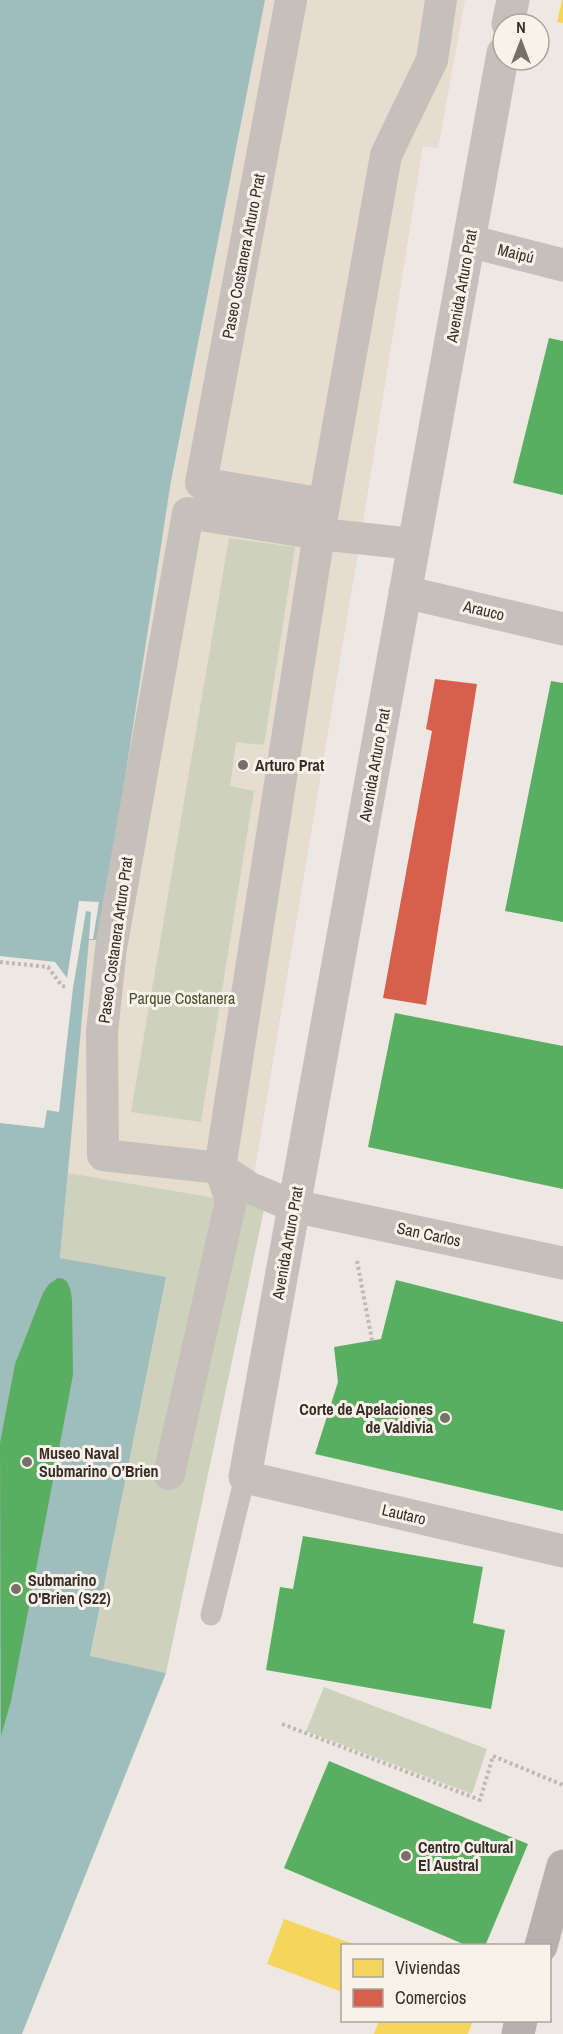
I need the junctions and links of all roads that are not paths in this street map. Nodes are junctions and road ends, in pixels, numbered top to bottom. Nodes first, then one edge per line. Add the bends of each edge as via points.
1 (291, 0) edge
2 (441, 0) edge
3 (499, 72) edge
4 (469, 241) junction
5 (563, 265) edge
6 (322, 519) junction
7 (414, 544) junction
8 (405, 592) junction
9 (563, 629) edge
10 (220, 1168) junction
11 (294, 1206) junction
12 (563, 1263) edge
13 (169, 1474) road end
14 (245, 1477) junction
15 (563, 1551) edge
16 (211, 1615) dead end
17 (563, 1866) edge
18 (543, 1944) edge

1 - 6 street, Paseo Costanera Arturo Prat via 201,483 263,493
2 - 6 street via 432,60 386,155
3 - 4 street, Avenida Arturo Prat
4 - 5 street, Maipú
4 - 7 street, Avenida Arturo Prat
6 - 7 street
6 - 10 street
6 - 10 street, Paseo Costanera Arturo Prat via 188,513 111,948 102,1032 104,1155
7 - 8 street, Avenida Arturo Prat
8 - 9 street, Arauco
8 - 11 street, Avenida Arturo Prat
10 - 11 street via 250,1188
10 - 13 street via 231,1201
11 - 12 street, San Carlos
11 - 14 street, Avenida Arturo Prat
14 - 15 street, Lautaro
14 - 16 lane
17 - 18 main road

